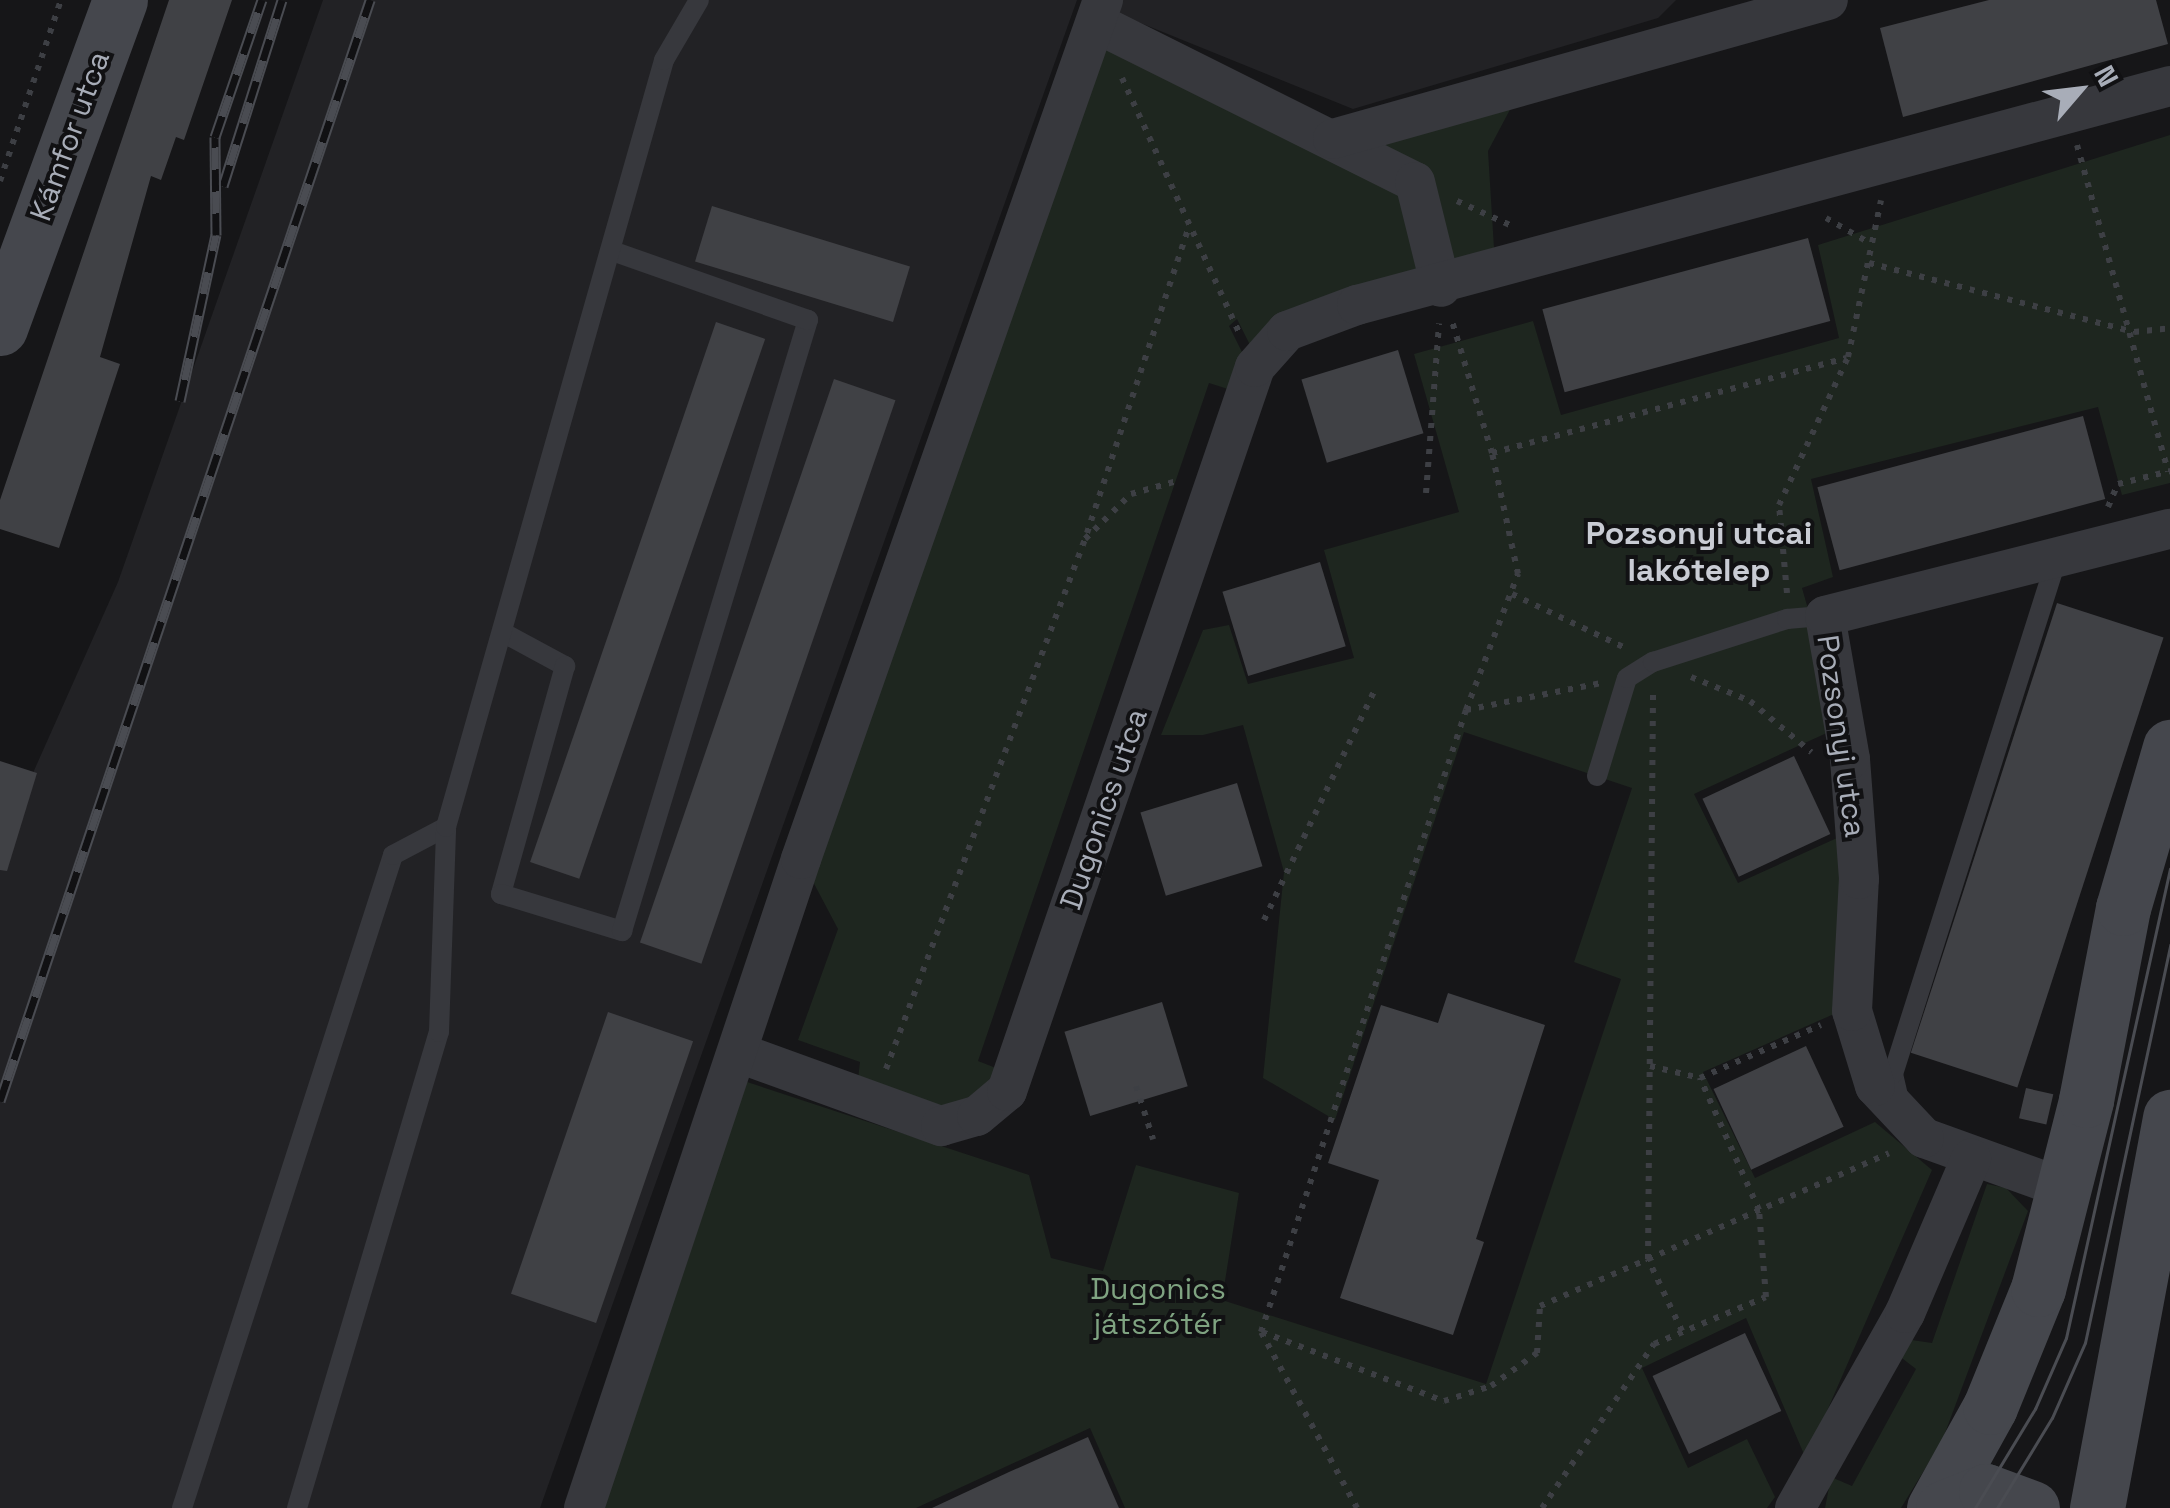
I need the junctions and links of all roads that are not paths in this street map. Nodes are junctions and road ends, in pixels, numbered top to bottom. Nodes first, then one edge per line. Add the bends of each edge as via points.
1 (120, 0) edge
2 (699, 0) edge
3 (1828, 0) edge
4 (1100, 12) edge
5 (2170, 86) edge
6 (1332, 139) junction
7 (612, 251) junction
8 (1441, 287) junction
9 (2, 315) edge
10 (2170, 528) edge
11 (2057, 558) junction
12 (1806, 618) junction
13 (502, 632) junction
14 (2170, 747) edge
15 (1597, 776) dead end
16 (446, 828) junction
17 (739, 1053) junction
18 (2170, 1117) edge
19 (1913, 1127) junction
20 (1971, 1159) junction
21 (2066, 1189) junction
22 (182, 1508) edge
23 (296, 1508) edge
24 (584, 1508) edge
25 (1794, 1508) edge
26 (1934, 1508) edge
27 (1943, 1508) edge
28 (2032, 1508) edge
29 (2097, 1508) edge

1 - 9 main road, Kámfor utca
2 - 7 lane via 664,60
3 - 6 street
4 - 6 street
4 - 17 street
5 - 8 street
6 - 8 street via 1415,182
7 - 13 lane
7 - 13 lane via 808,320 622,930 500,894 565,666
8 - 17 street, Dugonics utca via 1357,305 1288,331 1255,367 1007,1091 977,1116 940,1126
10 - 11 street, Pozsonyi utca
11 - 12 street, Pozsonyi utca
11 - 19 lane via 1894,1074
12 - 15 lane via 1653,662 1627,678
12 - 19 street, Pozsonyi utca via 1852,792 1859,879 1852,1011 1875,1086
13 - 16 lane
14 - 21 main road via 2122,908
16 - 22 lane via 392,855
16 - 23 lane via 439,1032
17 - 24 street
18 - 29 main road
19 - 20 street, Pozsonyi utca
20 - 21 street, Pozsonyi utca
20 - 25 street via 1905,1313
21 - 26 main road via 2024,1329
27 - 28 main road via 1986,1492

